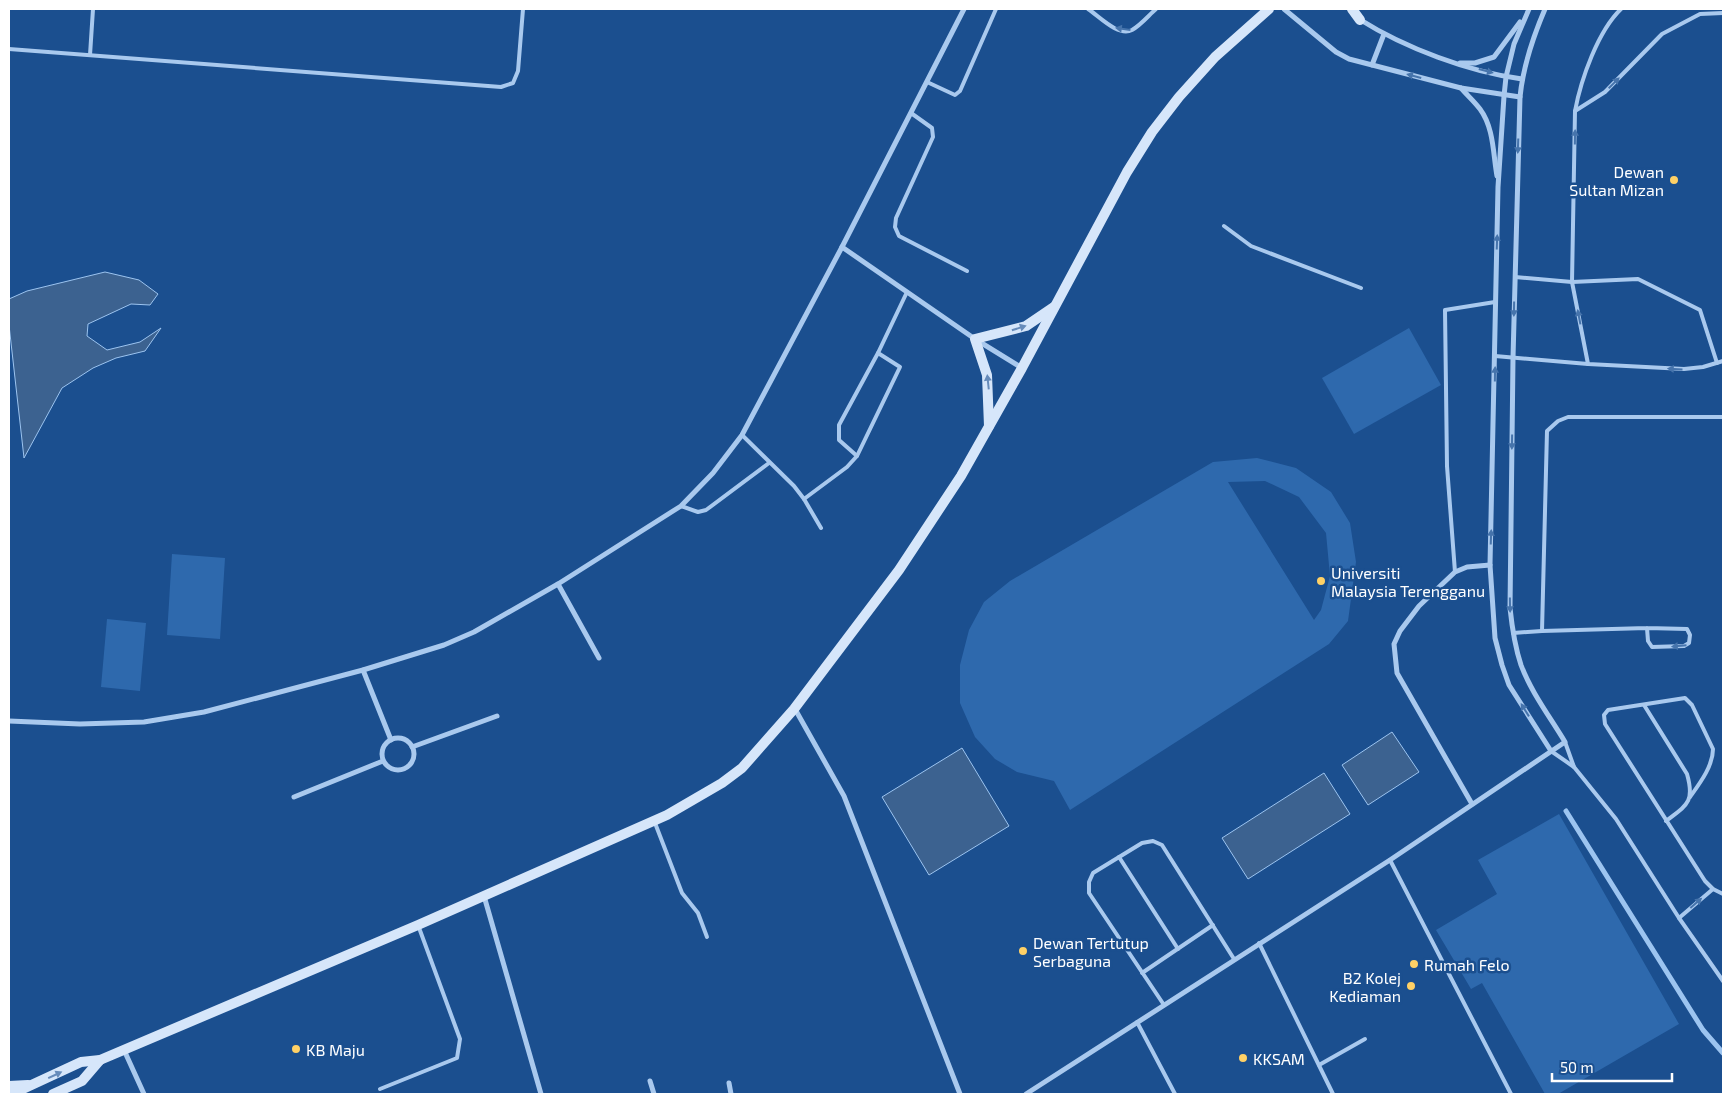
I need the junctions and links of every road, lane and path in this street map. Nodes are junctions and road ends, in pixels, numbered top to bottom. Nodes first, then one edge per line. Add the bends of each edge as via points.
1 (93, 9) edge
2 (523, 9) edge
3 (964, 9) edge
4 (996, 9) edge
5 (1088, 9) edge
6 (1156, 9) edge
7 (1269, 9) edge
8 (1284, 9) edge
9 (1346, 9) edge
10 (1352, 9) edge
11 (1529, 9) edge
12 (1545, 9) edge
13 (1622, 9) edge
14 (1723, 13) edge
15 (1525, 16) junction
16 (1360, 20) junction
17 (1384, 34) junction
18 (9, 49) edge
19 (90, 55) junction
20 (1454, 63) junction
21 (1372, 65) junction
22 (1506, 77) junction
23 (1522, 79) junction
24 (927, 82) junction
25 (1461, 88) junction
26 (1504, 96) junction
27 (1520, 98) junction
28 (1575, 111) junction
29 (911, 113) junction
30 (1498, 187) junction
31 (1224, 226) dead end
32 (842, 247) junction
33 (967, 271) dead end
34 (1514, 277) junction
35 (1572, 282) junction
36 (1361, 288) dead end
37 (907, 292) junction
38 (1495, 302) junction
39 (1057, 305) junction
40 (975, 339) junction
41 (878, 353) junction
42 (1495, 356) junction
43 (1512, 358) junction
44 (1723, 361) edge
45 (1717, 363) junction
46 (1588, 364) junction
47 (1022, 368) junction
48 (1723, 417) edge
49 (990, 427) junction
50 (742, 435) junction
51 (857, 456) junction
52 (769, 463) junction
53 (804, 499) junction
54 (681, 506) junction
55 (821, 528) dead end
56 (1490, 565) junction
57 (1455, 572) junction
58 (558, 584) junction
59 (1648, 628) junction
60 (1542, 631) junction
61 (1513, 633) junction
62 (599, 658) dead end
63 (363, 670) junction
64 (1644, 704) junction
65 (794, 709) junction
66 (497, 716) dead end
67 (9, 721) edge
68 (391, 740) junction
69 (1565, 742) junction
70 (412, 747) junction
71 (1551, 751) junction
72 (383, 761) junction
73 (1574, 767) junction
74 (294, 797) dead end
75 (1690, 797) junction
76 (1472, 804) junction
77 (654, 821) junction
78 (1666, 821) junction
79 (1118, 857) junction
80 (1390, 860) junction
81 (1713, 889) junction
82 (1723, 894) edge
83 (484, 896) junction
84 (1679, 918) junction
85 (418, 925) junction
86 (1213, 925) junction
87 (707, 937) dead end
88 (1259, 943) junction
89 (1178, 949) junction
90 (1234, 959) junction
91 (1142, 972) junction
92 (1723, 981) edge
93 (1164, 1005) junction
94 (1137, 1022) junction
95 (1365, 1039) dead end
96 (124, 1050) junction
97 (100, 1060) junction
98 (1319, 1065) junction
99 (650, 1081) dead end
100 (729, 1082) dead end
101 (33, 1085) junction
102 (9, 1086) edge
103 (380, 1089) dead end
104 (12, 1094) edge
105 (54, 1094) edge
106 (144, 1094) edge
107 (541, 1094) edge
108 (654, 1094) edge
109 (731, 1094) edge
110 (960, 1094) edge
111 (1026, 1094) edge
112 (1175, 1094) edge
113 (1333, 1094) edge
114 (1511, 1094) edge

1 - 19 lane
2 - 19 lane via 518,72 513,83 501,87
3 - 24 street
4 - 24 lane via 960,91 955,95
6 -> 5 lane via 1132,30 1124,31
7 - 39 main road via 1216,57 1152,132 1127,172
8 - 21 street via 1336,52
9 - 16 street
10 - 16 main road
11 - 15 street
12 - 23 street
13 - 28 lane via 1600,37 1578,90
28 -> 14 lane via 1605,92 1662,34 1700,14
15 - 20 street via 1494,57
15 - 22 street
16 - 17 street
17 - 20 street
17 - 21 street
18 - 19 lane
20 -> 22 street
25 -> 21 street
22 - 23 street
22 - 26 street
23 - 27 street
24 - 29 street
25 - 26 street
25 - 30 street via 1487,123
26 - 27 street
26 - 30 street
27 -> 34 street
35 -> 28 lane
29 - 32 street
29 - 33 lane via 932,128 933,137 896,218 895,227 899,236
38 -> 30 street
31 - 36 lane via 1251,246
32 - 37 street
32 - 50 street
34 - 35 lane
34 -> 43 street
35 - 45 lane via 1638,279 1700,310
46 -> 35 lane
37 - 40 street
37 - 41 lane
38 - 42 street
38 - 57 lane via 1445,310 1447,466
40 -> 39 main road via 1026,326
39 - 47 main road
40 - 47 street
49 -> 40 main road via 987,374
41 - 51 lane via 838,425 839,440
41 - 51 lane via 900,367
42 - 43 lane
56 -> 42 street
43 - 46 lane
43 -> 61 street via 1510,608
44 - 45 lane
45 -> 46 lane via 1684,369
47 - 49 main road
48 - 60 lane via 1568,417 1558,420 1548,431
49 - 65 main road via 899,570
50 - 52 lane
50 - 54 street
51 - 53 lane
52 - 53 lane
52 - 54 lane via 706,510 698,512
53 - 55 lane
54 - 58 street
56 - 57 street via 1467,567
71 -> 56 street via 1510,685 1502,665 1495,638
57 - 76 street via 1419,606 1394,644 1397,673
58 - 62 street
58 - 63 street via 474,632 444,645
59 -> 59 lane via 1687,629 1689,643 1652,647 1648,641
59 - 60 lane
60 - 61 lane
61 - 69 street via 1521,665
63 - 67 street via 204,712 144,722
63 - 68 street
64 - 75 lane via 1687,774
64 - 75 lane via 1685,698 1692,705 1713,749 1713,756 1703,779
64 - 78 lane via 1608,710 1604,715 1605,724
65 - 77 main road via 742,768 722,783
65 - 110 street via 844,796
66 - 70 street
68 - 70 street via 403,739
68 - 72 street via 383,748
69 - 71 street
69 - 73 lane
70 - 72 street via 412,760 404,769 392,769
71 - 73 lane
71 - 76 street
72 - 74 street
73 - 84 lane via 1616,819
75 - 78 lane via 1687,805
76 - 80 street
77 - 83 main road
77 - 87 lane via 682,893 698,913
78 - 81 lane
79 - 86 lane via 1142,842 1153,841 1162,845
79 - 89 lane
79 - 91 lane via 1093,873 1088,882 1089,893
80 - 88 street
80 - 114 lane
81 - 82 lane
84 -> 81 lane
83 - 85 main road
83 - 107 street
84 - 92 lane
85 - 96 main road
85 - 103 lane via 460,1039 457,1058
86 - 89 lane
86 - 90 lane
88 - 90 street
88 - 98 lane
89 - 91 lane
90 - 93 street
91 - 93 lane
93 - 94 street
94 - 111 street
94 - 112 lane
95 - 98 lane
96 - 97 main road
96 - 106 street
101 -> 97 main road via 81,1062
97 - 105 main road via 82,1081
98 - 113 lane
99 - 108 street
100 - 109 street
101 - 102 main road
101 - 104 main road

